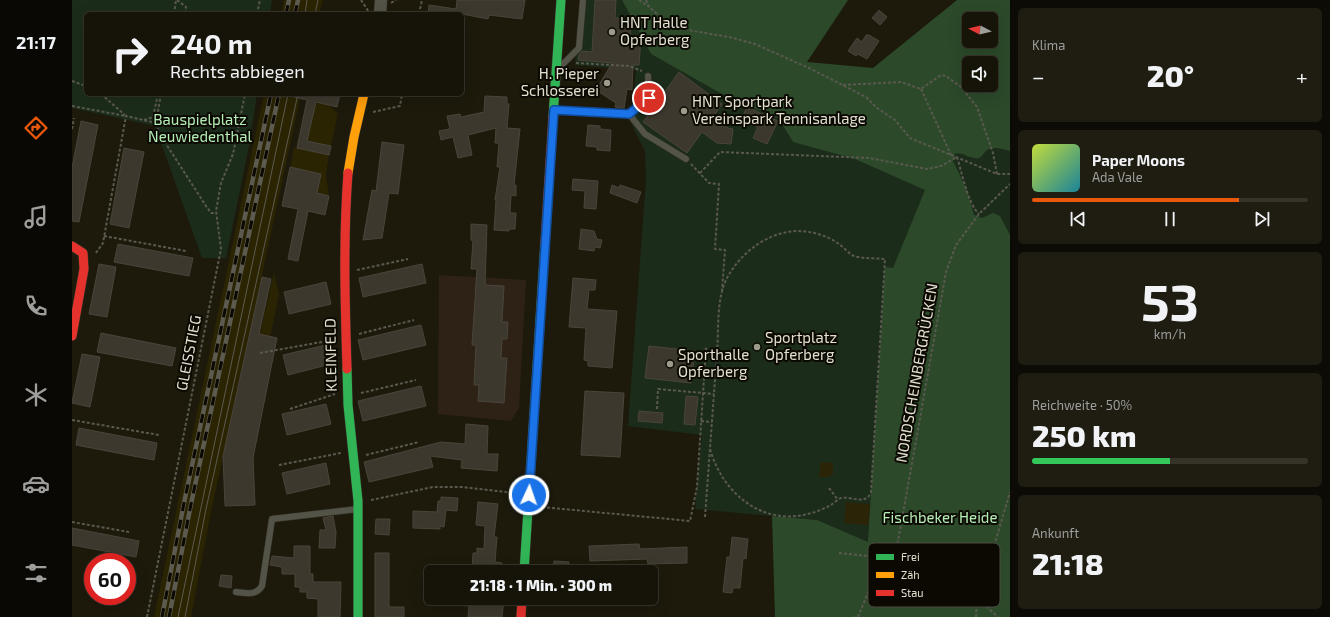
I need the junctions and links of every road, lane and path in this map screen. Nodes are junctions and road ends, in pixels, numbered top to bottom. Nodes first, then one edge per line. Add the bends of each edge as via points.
1 (176, 0) edge
2 (260, 0) edge
3 (361, 0) edge
4 (381, 0) edge
5 (422, 0) edge
6 (561, 0) edge
7 (583, 0) edge
8 (638, 0) edge
9 (646, 0) edge
10 (649, 6) junction
11 (174, 12) edge
12 (185, 12) edge
13 (257, 12) edge
14 (369, 12) edge
15 (380, 12) edge
16 (419, 12) edge
17 (573, 63) dead end
18 (556, 72) junction
19 (648, 76) joint
20 (72, 81) edge
21 (84, 85) edge
22 (842, 85) junction
23 (921, 89) junction
24 (103, 96) edge
25 (158, 96) edge
26 (159, 96) edge
27 (245, 96) edge
28 (363, 96) edge
29 (402, 96) edge
30 (72, 106) edge
31 (554, 110) junction
32 (629, 114) junction
33 (126, 116) junction
34 (358, 116) junction
35 (74, 118) dead end
36 (143, 120) junction
37 (156, 122) junction
38 (72, 129) edge
39 (951, 155) junction
40 (957, 157) junction
41 (686, 158) joint
42 (700, 173) junction
43 (997, 174) junction
44 (1010, 174) edge
45 (1010, 184) edge
46 (216, 214) junction
47 (980, 214) junction
48 (104, 236) junction
49 (72, 246) edge
50 (186, 251) dead end
51 (408, 259) dead end
52 (84, 269) junction
53 (344, 272) junction
54 (722, 296) junction
55 (414, 320) dead end
56 (72, 336) edge
57 (347, 338) junction
58 (706, 347) dead end
59 (260, 353) dead end
60 (416, 380) dead end
61 (348, 393) junction
62 (703, 393) junction
63 (714, 394) junction
64 (290, 409) dead end
65 (657, 409) dead end
66 (72, 420) edge
67 (701, 421) junction
68 (712, 422) junction
69 (159, 435) dead end
70 (419, 442) dead end
71 (710, 449) junction
72 (353, 454) junction
73 (279, 465) dead end
74 (829, 488) dead end
75 (1010, 492) edge
76 (529, 495) junction
77 (838, 500) junction
78 (358, 505) junction
79 (528, 506) junction
80 (705, 516) dead end
81 (72, 522) edge
82 (129, 532) dead end
83 (898, 543) edge
84 (995, 543) edge
85 (838, 553) dead end
86 (868, 556) edge
87 (524, 565) edge
88 (868, 590) edge
89 (236, 592) dead end
90 (522, 605) edge
91 (977, 607) edge
92 (987, 607) edge
93 (147, 617) edge
94 (358, 617) edge
95 (521, 617) edge
96 (855, 617) edge
97 (976, 617) edge
98 (998, 617) edge

1 - 11 path
1 - 12 path via 186,7
2 - 13 path
3 - 14 path
4 - 15 street
5 - 16 path
6 - 18 street
7 - 18 lane via 579,48
8 - 10 path
9 - 10 path
10 - 22 path via 663,19 688,30 755,44
17 - 19 path via 629,66 639,68
18 - 31 street
19 - 32 lane via 649,98
20 - 21 path
22 - 23 path via 902,82
22 - 39 path via 866,97 895,120 910,138
23 - 39 path
23 - 43 path via 941,75 961,87 977,107 993,153
24 - 33 path
25 - 36 path via 153,117
26 - 37 path
27 - 46 path, GLEISSTIEG via 233,154 221,183
28 - 34 street, KLEINFELD
29 - 34 path via 400,106
30 - 33 path
31 - 32 lane
31 - 76 street
32 - 41 lane via 646,134
33 - 36 path
33 - 48 path
34 - 53 street, KLEINFELD via 349,164
35 - 38 path
36 - 37 path
37 - 46 path via 159,133 206,206 211,213
39 - 40 path
40 - 42 path via 941,166 927,168 869,158 720,152
40 - 43 path
40 - 47 path via 975,211
41 - 42 path
42 - 54 path via 709,183 719,184 715,249 725,250
43 - 44 path
45 - 47 path, NORDSCHEINBERGRÜCKEN
46 - 93 path, GLEISSTIEG via 221,249
47 - 83 path, NORDSCHEINBERGRÜCKEN via 956,245 946,272
48 - 50 path
48 - 52 path via 103,243
49 - 52 street via 83,253
51 - 53 path
52 - 56 street
53 - 57 street, KLEINFELD
54 - 63 path
54 - 77 path via 727,278 743,256 777,234 798,231 816,234 832,239 854,256 885,259 871,492 865,500
55 - 57 path
57 - 59 path
57 - 61 street, KLEINFELD
58 - 62 path
60 - 61 path
61 - 64 path
61 - 72 street, KLEINFELD
62 - 63 path
62 - 65 path via 658,389
62 - 67 path
63 - 68 path
66 - 69 path
67 - 68 path
67 - 79 path via 697,487 690,521
68 - 71 path
70 - 72 path
71 - 77 path via 721,475 732,491 758,509 772,514 806,515
71 - 80 path
72 - 73 path
72 - 78 street, KLEINFELD
74 - 77 path
75 - 84 path
76 - 78 path via 462,487 433,487
76 - 79 street
78 - 89 lane via 272,519 262,586 254,593
78 - 94 street, KLEINFELD
79 - 87 street
81 - 82 path
85 - 86 path
88 - 96 path, NORDSCHEINBERGRÜCKEN
90 - 95 street
91 - 97 path
92 - 98 path

